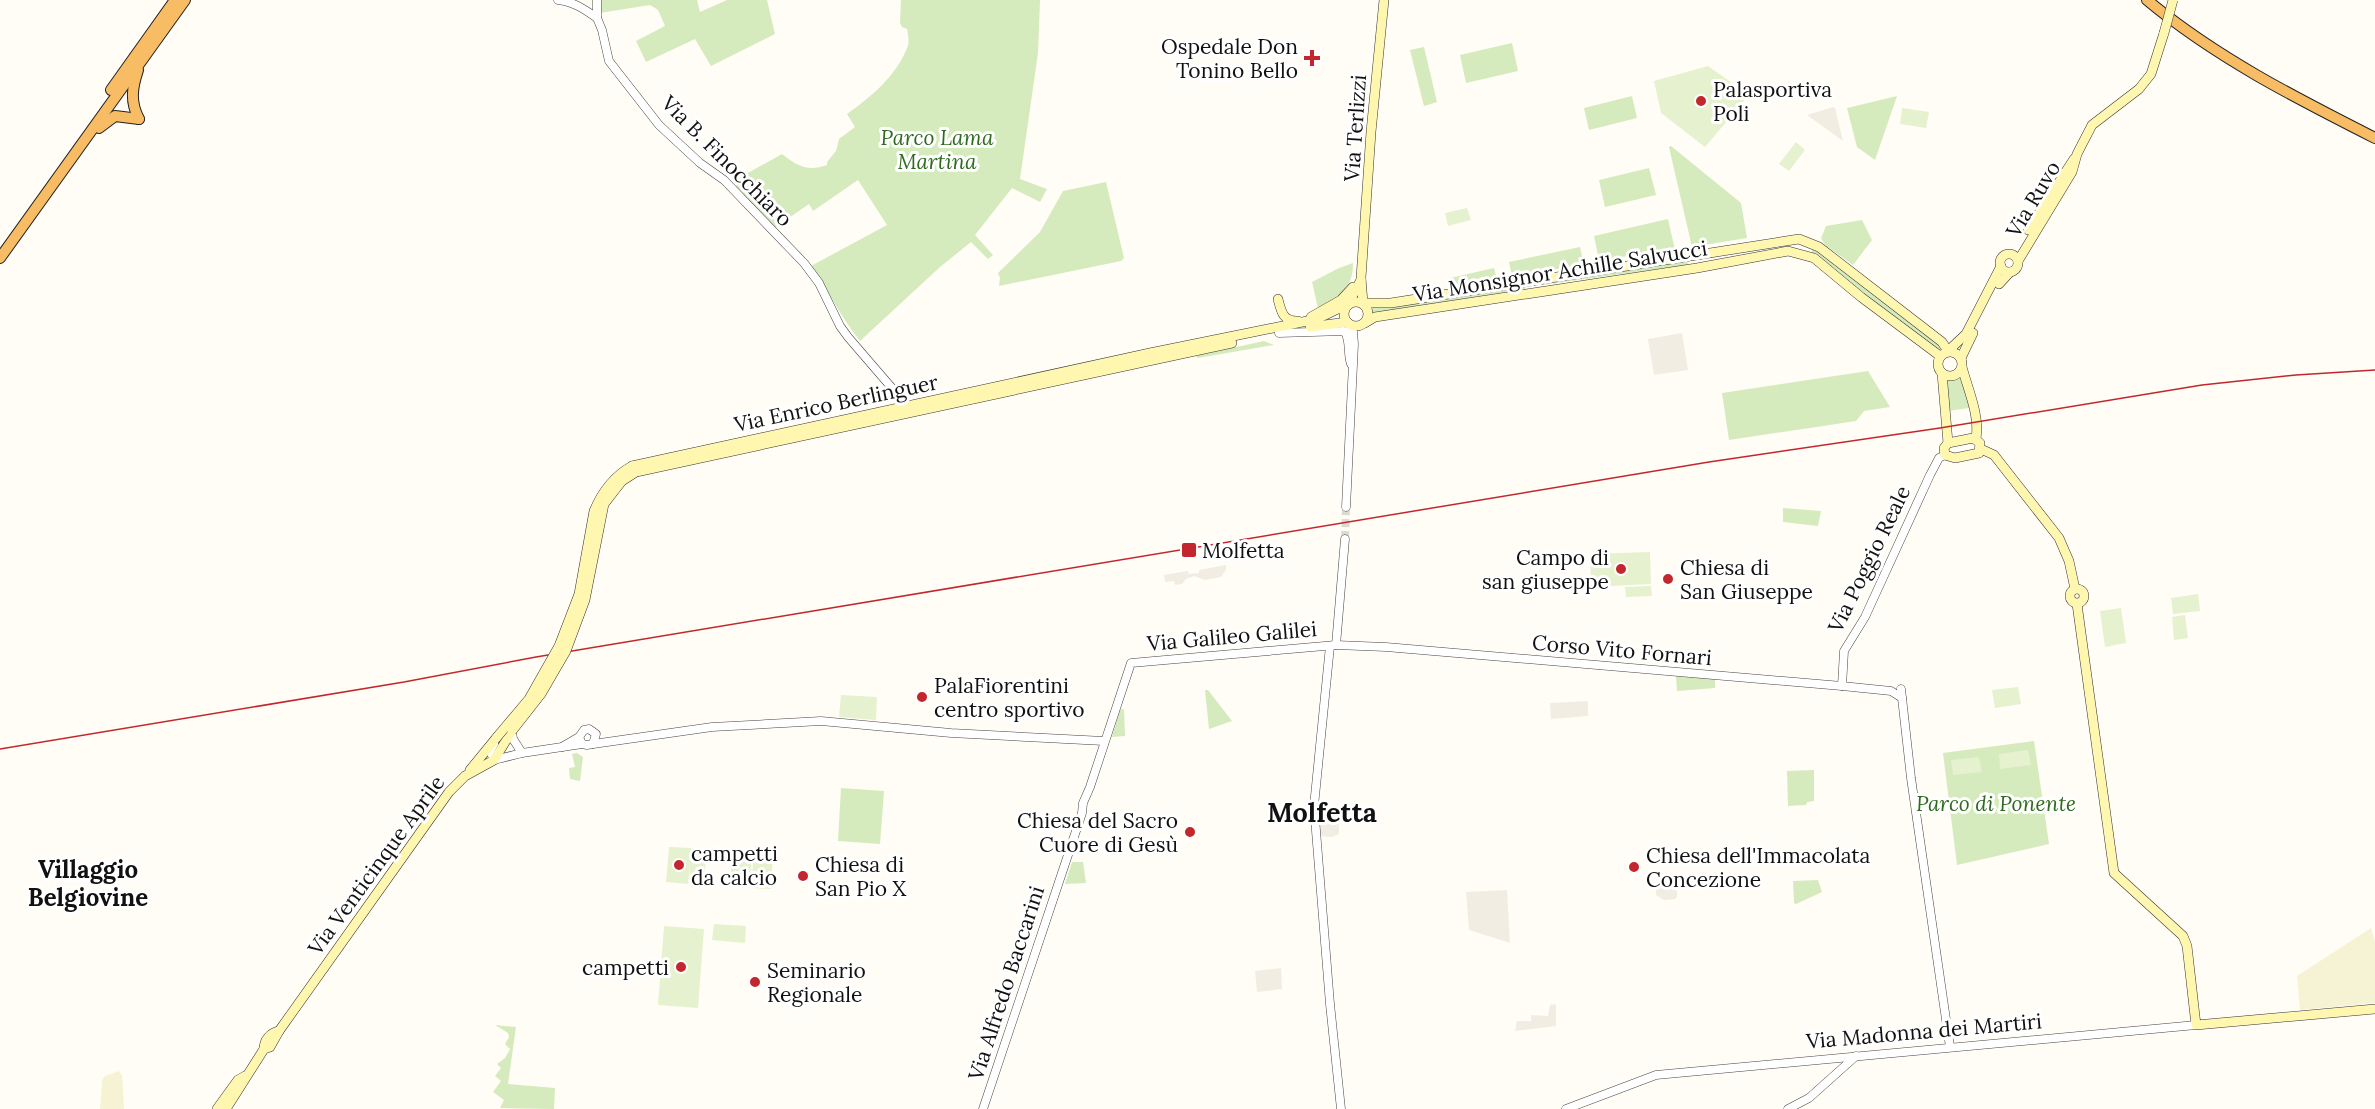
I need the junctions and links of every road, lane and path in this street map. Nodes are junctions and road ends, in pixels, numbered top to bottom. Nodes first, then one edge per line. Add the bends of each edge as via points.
1 (175, 0) edge
2 (185, 0) edge
3 (558, 0) edge
4 (597, 0) edge
5 (1384, 0) edge
6 (2147, 0) edge
7 (2155, 0) edge
8 (2173, 0) edge
9 (571, 1) edge
10 (597, 18) junction
11 (142, 60) junction
12 (2375, 130) edge
13 (2375, 138) edge
14 (85, 140) junction
15 (0, 248) edge
16 (2015, 257) junction
17 (0, 258) edge
18 (1363, 259) junction
19 (2001, 266) junction
20 (2010, 272) junction
21 (1361, 278) junction
22 (1278, 299) dead end
23 (1396, 302) junction
24 (1364, 303) junction
25 (1348, 304) junction
26 (1347, 322) junction
27 (1365, 323) junction
28 (1279, 333) junction
29 (1354, 344) junction
30 (1945, 350) junction
31 (1961, 362) junction
32 (1352, 368) junction
33 (1942, 373) junction
34 (908, 407) junction
35 (1976, 439) junction
36 (1948, 443) junction
37 (1981, 449) junction
38 (1948, 457) junction
39 (634, 469) junction
40 (1346, 507) tunnel mouth
41 (1345, 539) tunnel mouth
42 (1333, 646) junction
43 (1131, 663) joint
44 (1842, 686) junction
45 (512, 731) junction
46 (596, 734) junction
47 (497, 737) junction
48 (581, 740) junction
49 (610, 741) junction
50 (1104, 741) junction
51 (593, 744) junction
52 (522, 753) junction
53 (494, 760) junction
54 (465, 776) junction
55 (2375, 1009) edge
56 (2196, 1025) junction
57 (1950, 1047) junction
58 (1856, 1056) junction
59 (245, 1076) junction
60 (217, 1109) edge
61 (226, 1109) edge
62 (983, 1109) edge
63 (1341, 1109) edge
64 (1566, 1109) edge
65 (1788, 1109) edge

1 - 15 highway
2 - 11 highway
3 - 9 street
4 - 10 street, Via B. Finocchiaro
5 - 18 main road, Via Terlizzi
6 - 13 highway via 2265,81
7 - 12 highway via 2259,69
8 - 16 main road, Via Ruvo, bridge via 2151,74 2139,89 2092,125
9 - 10 street
10 - 34 street, Via B. Finocchiaro via 609,61 660,125 699,163 724,180 809,270 840,326
11 - 14 highway
11 - 14 highway via 132,98 139,119 115,116
14 - 17 highway
16 - 19 main road via 2002,258
16 - 20 main road via 2017,268
18 - 21 main road, Via Terlizzi
18 - 22 main road, Via Terlizzi via 1349,293 1307,318 1288,320 1281,313
18 - 23 main road, Via Terlizzi via 1368,295 1378,301
19 - 20 main road
19 - 30 main road via 1962,340
20 - 31 main road via 2001,281
21 - 24 main road, Via Terlizzi
21 - 25 main road, Via Terlizzi
23 - 24 main road, Via Monsignor Achille Salvucci
23 - 30 main road, Via Monsignor Achille Salvucci via 1799,239 1819,247
24 - 25 main road
24 - 27 main road via 1369,315
25 - 26 main road via 1344,311
25 - 34 main road, Via Enrico Berlinguer via 1325,316 1287,326
26 - 27 main road via 1356,326
26 - 28 main road, Via Enrico Berlinguer
26 - 29 street
27 - 29 street
27 - 30 main road, Via Monsignor Achille Salvucci via 1375,317 1788,251 1814,258 1861,297
28 - 32 street via 1344,331
28 - 34 main road, Via Enrico Berlinguer
29 - 32 street
30 - 31 main road via 1954,352
30 - 33 main road
31 - 33 main road via 1952,376
31 - 35 main road via 1973,404
32 - 40 street
33 - 36 main road
34 - 39 main road, Via Enrico Berlinguer
35 - 36 main road
35 - 37 main road
36 - 38 main road via 1944,448
37 - 38 main road via 1974,455
37 - 56 main road via 1994,455 2059,538 2075,589 2084,596 2077,604 2114,873 2183,936
38 - 44 street, Via Poggio Reale via 1937,463 1844,651
39 - 45 main road, Via Enrico Berlinguer, bridge via 604,504 588,591 566,651 541,694
39 - 47 main road, Via Enrico Berlinguer, bridge via 619,475 599,498 579,594 559,646 529,699
41 - 42 street
42 - 43 street, Via Galileo Galilei
42 - 44 street, Corso Vito Fornari via 1386,647
42 - 63 street via 1314,806
43 - 50 street, Via Alfredo Baccarini
44 - 57 street, Corso Vito Fornari via 1901,694
45 - 52 street
45 - 53 main road, Via Enrico Berlinguer
46 - 48 street via 584,730
46 - 49 street
46 - 51 street
47 - 53 street via 490,751
47 - 54 main road, Via Enrico Berlinguer
48 - 51 street via 587,746
48 - 52 street, Via Venticinque Aprile
49 - 50 street via 712,727 820,721 940,733
49 - 51 street
50 - 62 street, Via Alfredo Baccarini
52 - 53 street, Via Venticinque Aprile
53 - 54 main road, Via Venticinque Aprile
54 - 59 main road, Via Venticinque Aprile via 270,1047 264,1049
55 - 56 main road
56 - 57 street, Via Madonna dei Martiri
57 - 58 street, Via Madonna dei Martiri
58 - 64 street, Via Madonna dei Martiri via 1656,1075
58 - 65 street via 1809,1098
59 - 60 main road, Via Venticinque Aprile
59 - 61 main road, Via Venticinque Aprile

